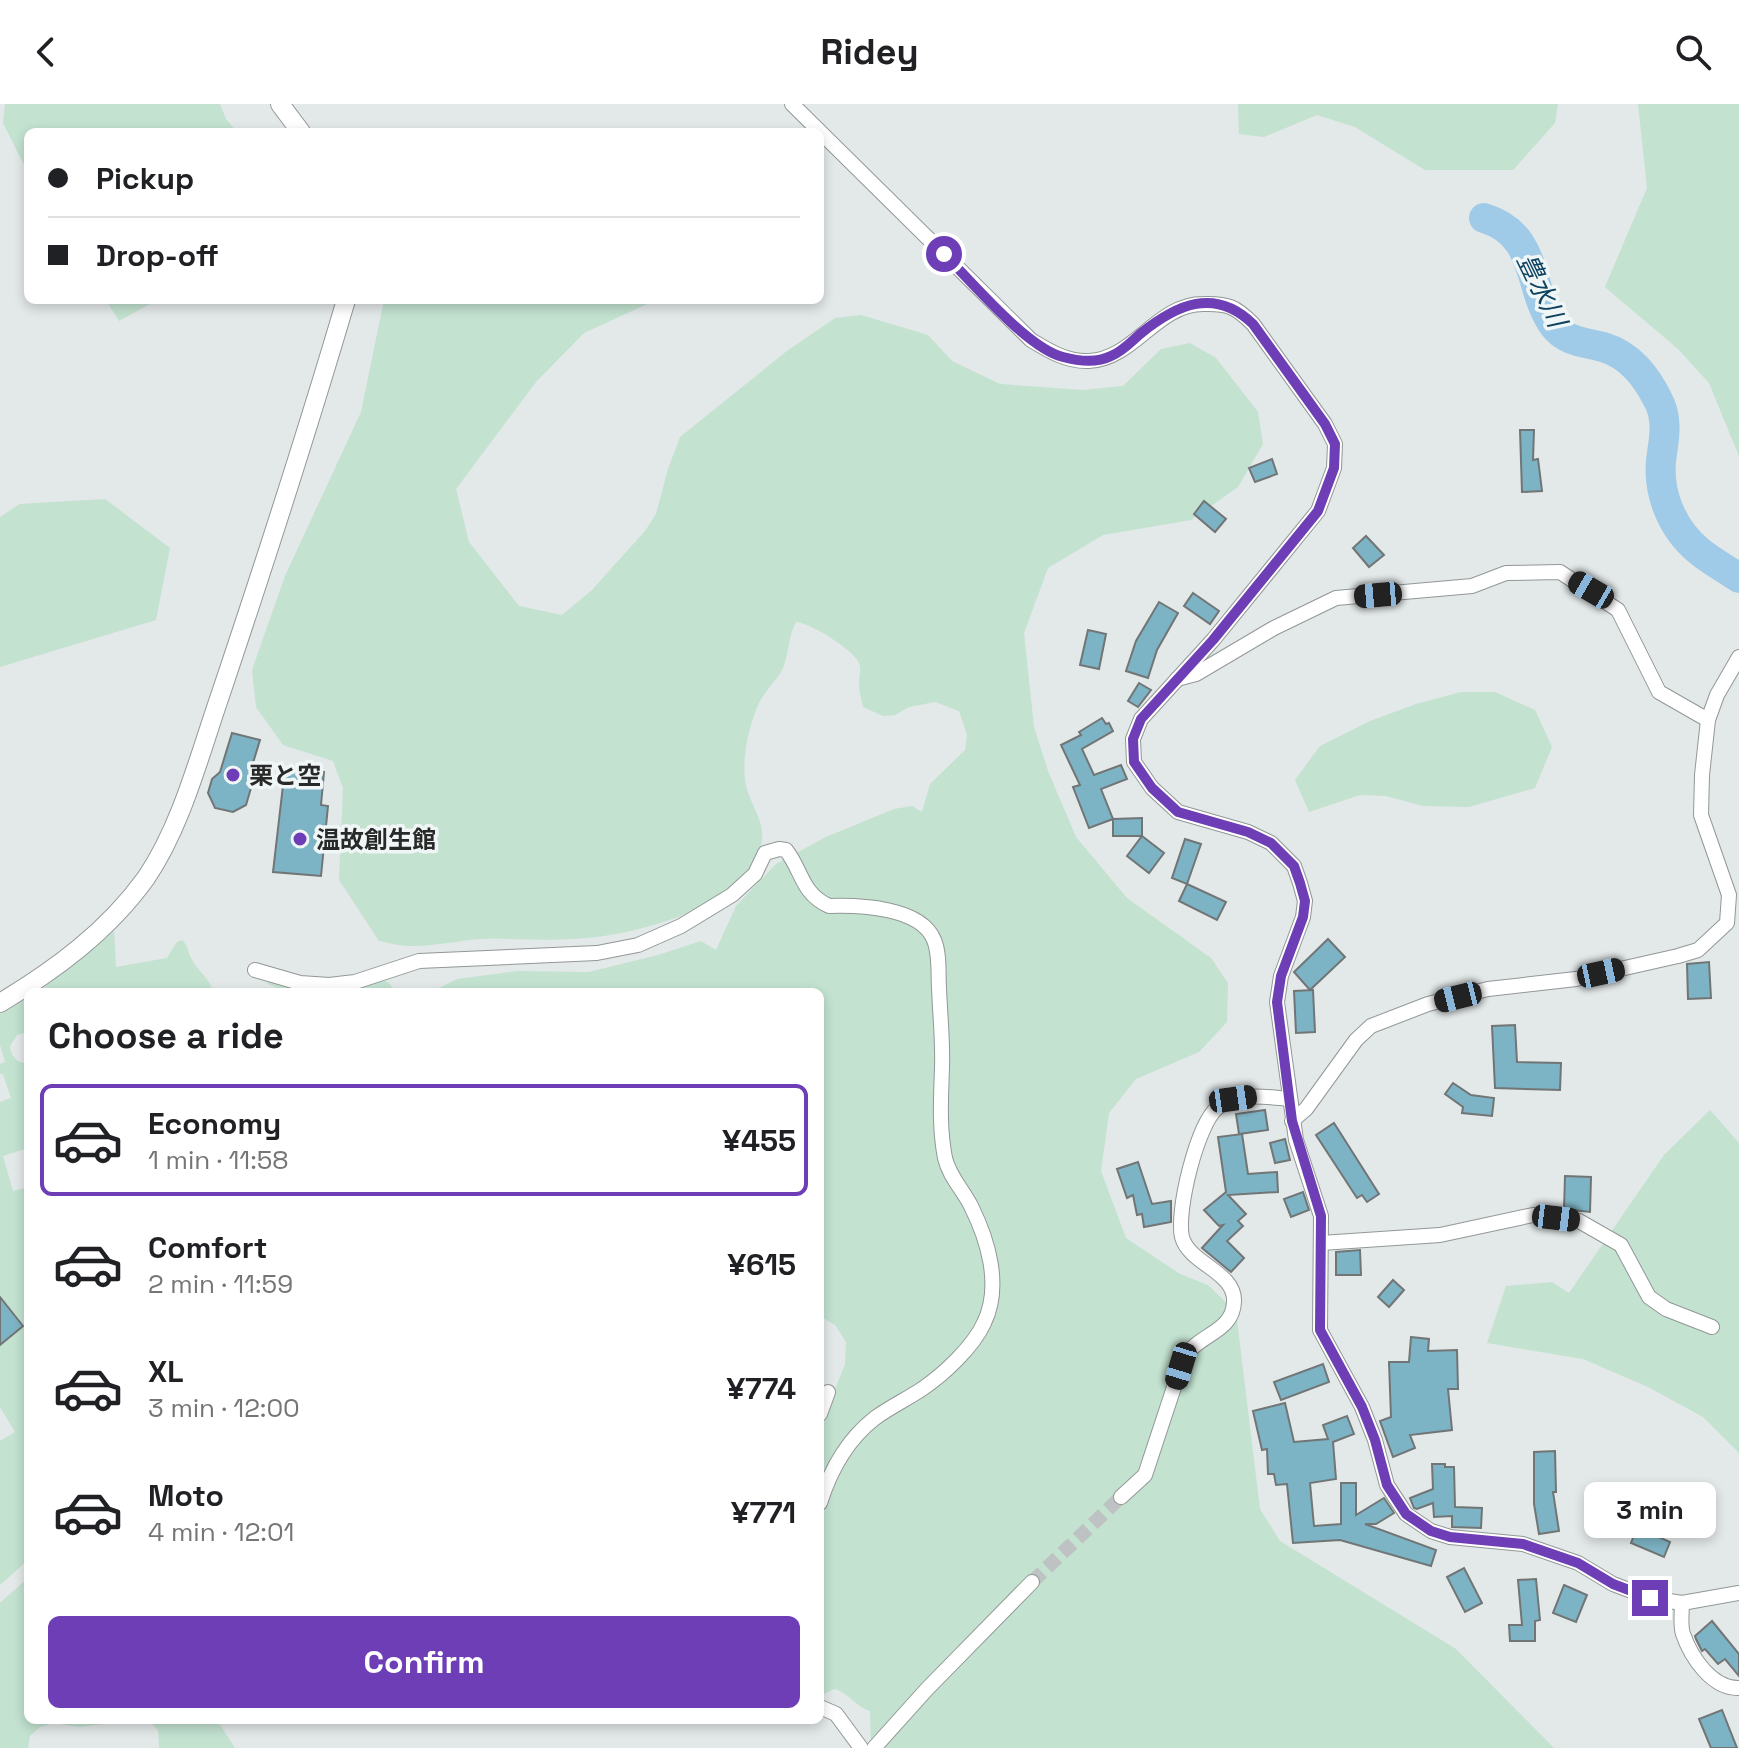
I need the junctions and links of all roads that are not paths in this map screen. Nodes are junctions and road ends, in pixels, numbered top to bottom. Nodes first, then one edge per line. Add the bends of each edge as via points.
1 (280, 104) edge
2 (792, 104) edge
3 (298, 128) edge
4 (816, 128) edge
5 (824, 136) edge
6 (345, 304) edge
7 (1739, 657) edge
8 (1177, 679) junction
9 (1708, 720) junction
10 (255, 970) dead end
11 (26, 988) edge
12 (24, 989) edge
13 (0, 1003) edge
14 (1289, 1099) junction
15 (1292, 1121) junction
16 (1321, 1243) junction
17 (1712, 1327) dead end
18 (828, 1392) dead end
19 (824, 1403) edge
20 (824, 1492) edge
21 (1121, 1497) tunnel mouth
22 (1032, 1582) tunnel mouth
23 (1739, 1593) edge
24 (1682, 1603) junction
25 (1739, 1688) edge
26 (824, 1709) edge
27 (861, 1748) edge
28 (874, 1748) edge

1 - 3 street
2 - 4 street
5 - 8 street via 1031,340 1060,357 1088,361 1113,356 1155,321 1189,304 1223,303 1259,332 1325,424 1335,444 1334,468 1318,511
6 - 11 street via 293,480 179,814 147,876 117,913
7 - 9 street
8 - 9 street via 1196,674 1336,598 1472,586 1506,573 1560,572 1618,610 1659,692
8 - 14 street via 1141,719 1133,739 1134,762 1178,812 1271,843 1294,866 1305,901 1277,1002
9 - 15 street via 1701,815 1729,895 1727,923 1698,950 1678,956 1576,979 1488,989 1371,1026
10 - 20 street via 329,985 419,961 597,953 638,945 732,895 755,874 765,853 779,849 786,850 821,902 884,908 928,931 934,940 939,994 940,1131 947,1165 987,1248 994,1292 984,1323 953,1361 854,1438
12 - 13 street
14 - 15 street
14 - 21 street via 1233,1099 1216,1108 1205,1127 1184,1197 1182,1238 1189,1252 1234,1293 1232,1314 1190,1350 1145,1475
15 - 16 street via 1321,1216
16 - 17 street via 1440,1235 1533,1215 1579,1221 1621,1245 1649,1297
16 - 24 street via 1320,1330 1362,1407 1387,1485 1406,1514 1441,1534 1523,1544 1578,1563 1650,1598
18 - 19 street
22 - 28 street
23 - 24 street
24 - 25 street via 1682,1632 1696,1659 1711,1677
26 - 27 street via 836,1714

